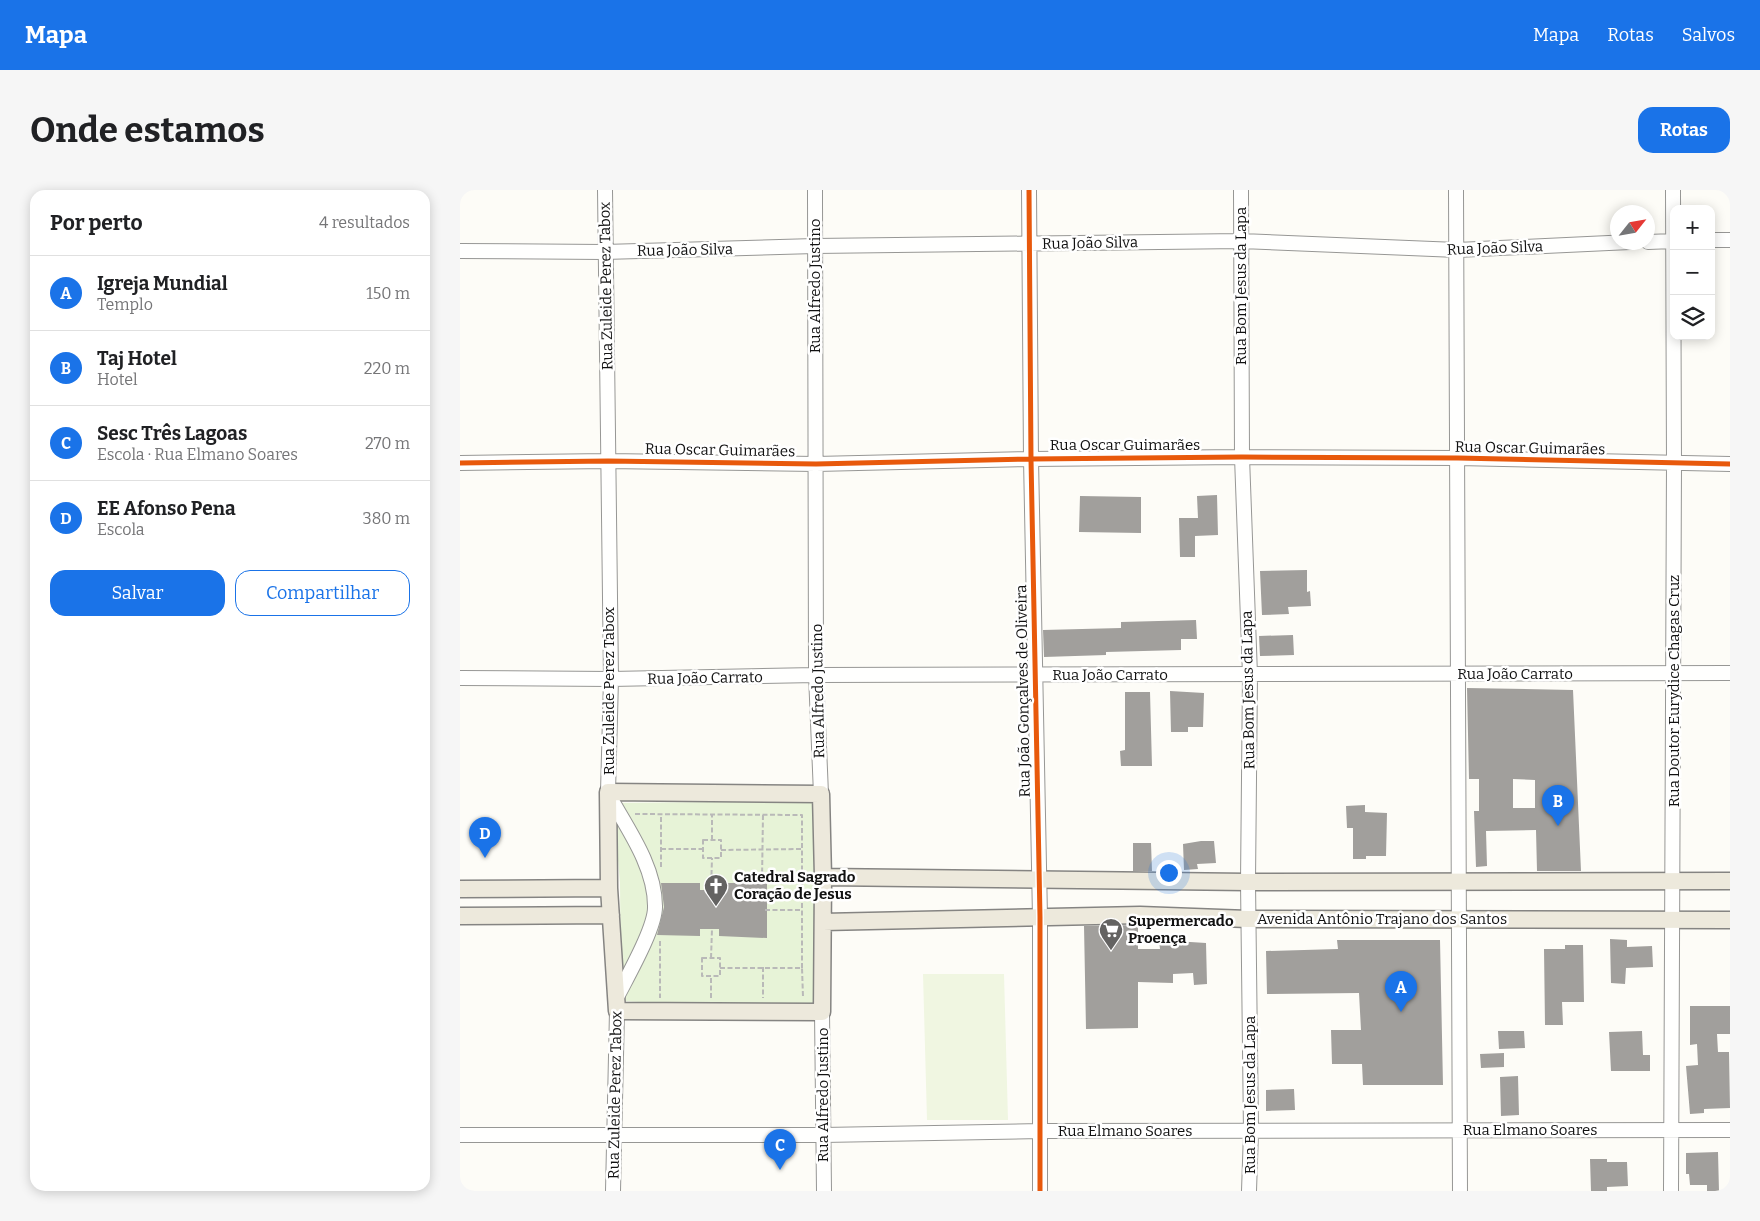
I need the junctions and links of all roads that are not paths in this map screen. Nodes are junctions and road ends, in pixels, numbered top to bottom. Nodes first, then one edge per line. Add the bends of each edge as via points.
1 (605, 190) edge
2 (815, 190) edge
3 (1029, 190) edge
4 (1241, 190) edge
5 (1456, 190) edge
6 (1672, 190) edge
7 (1672, 205) edge
8 (1670, 240) edge
9 (1715, 240) edge
10 (1730, 240) edge
11 (1241, 241) junction
12 (1655, 241) edge
13 (1610, 243) edge
14 (1030, 244) junction
15 (815, 246) junction
16 (1457, 250) junction
17 (1673, 250) edge
18 (460, 251) edge
19 (604, 252) junction
20 (1242, 457) junction
21 (1031, 458) junction
22 (1458, 458) junction
23 (608, 461) junction
24 (460, 463) edge
25 (816, 464) junction
26 (1674, 464) junction
27 (1730, 464) edge
28 (1674, 672) junction
29 (1730, 673) edge
30 (1458, 674) junction
31 (816, 675) junction
32 (1036, 675) junction
33 (1250, 675) junction
34 (460, 678) edge
35 (610, 680) junction
36 (608, 793) junction
37 (821, 794) junction
38 (823, 877) junction
39 (1038, 879) junction
40 (1673, 881) junction
41 (1730, 881) edge
42 (1248, 882) junction
43 (1459, 882) junction
44 (460, 888) edge
45 (498, 888) junction
46 (610, 888) junction
47 (611, 915) junction
48 (460, 916) edge
49 (500, 916) junction
50 (1040, 918) junction
51 (1248, 919) junction
52 (1459, 919) junction
53 (1673, 920) junction
54 (1730, 920) edge
55 (823, 922) junction
56 (617, 1004) junction
57 (822, 1012) junction
58 (1461, 1130) junction
59 (1671, 1130) junction
60 (1730, 1130) edge
61 (1041, 1131) junction
62 (1251, 1132) junction
63 (460, 1135) edge
64 (614, 1135) junction
65 (823, 1135) junction
66 (613, 1191) edge
67 (824, 1191) edge
68 (1040, 1191) edge
69 (1249, 1191) edge
70 (1460, 1191) edge
71 (1671, 1191) edge

1 - 19 street, Rua Zuleide Perez Tabox
2 - 15 street, Rua Alfredo Justino
3 - 14 street, Rua João Gonçalves de Oliveira
4 - 11 street, Rua Bom Jesus da Lapa
5 - 16 street
6 - 7 street, Rua Doutor Eurydice Chagas Cruz
8 - 12 street
9 - 10 street
11 - 14 street, Rua João Silva
11 - 16 street, Rua João Silva
11 - 20 street, Rua Bom Jesus da Lapa
13 - 16 street, Rua João Silva
14 - 15 street, Rua João Silva
14 - 21 street, Rua João Gonçalves de Oliveira
15 - 19 street, Rua João Silva
15 - 25 street, Rua Alfredo Justino
16 - 22 street
17 - 26 street, Rua Doutor Eurydice Chagas Cruz
18 - 19 street, Rua João Silva
19 - 23 street, Rua Zuleide Perez Tabox
20 - 21 street, Rua Oscar Guimarães
20 - 22 street, Rua Oscar Guimarães
20 - 33 street, Rua Bom Jesus da Lapa
21 - 25 street, Rua Oscar Guimarães
21 - 32 street, Rua João Gonçalves de Oliveira
22 - 26 street, Rua Oscar Guimarães
22 - 30 street
23 - 24 street, Rua Oscar Guimarães
23 - 25 street, Rua Oscar Guimarães
23 - 35 street, Rua Zuleide Perez Tabox
25 - 31 street, Rua Alfredo Justino
26 - 27 street, Rua Oscar Guimarães
26 - 28 street, Rua Doutor Eurydice Chagas Cruz
28 - 29 street, Rua João Carrato
28 - 30 street, Rua João Carrato
28 - 40 street, Rua Doutor Eurydice Chagas Cruz
30 - 33 street, Rua João Carrato
30 - 43 street
31 - 32 street, Rua João Carrato
31 - 35 street, Rua João Carrato
31 - 37 street, Rua Alfredo Justino
32 - 33 street, Rua João Carrato
32 - 39 street, Rua João Gonçalves de Oliveira
33 - 42 street, Rua Bom Jesus da Lapa
34 - 35 street, Rua João Carrato
35 - 36 street, Rua Zuleide Perez Tabox
36 - 37 main road
36 - 46 main road, Rua Zuleide Perez Tabox
36 - 56 street via 651,878 656,907
37 - 38 main road, Rua Alfredo Justino
38 - 39 main road
38 - 55 main road, Rua Alfredo Justino
39 - 42 main road
39 - 50 street, Rua João Gonçalves de Oliveira
40 - 41 main road
40 - 43 main road
40 - 53 street, Rua Doutor Eurydice Chagas Cruz
42 - 43 main road
42 - 51 street, Rua Bom Jesus da Lapa
43 - 52 street
44 - 45 main road
45 - 46 main road
45 - 49 main road
46 - 47 main road, Rua Zuleide Perez Tabox
47 - 49 main road
47 - 56 main road, Rua Zuleide Perez Tabox
48 - 49 main road
50 - 51 main road, Avenida Antônio Trajano dos Santos via 1140,915
50 - 55 main road, Avenida Antônio Trajano dos Santos
50 - 61 street, Rua João Gonçalves de Oliveira
51 - 52 main road, Avenida Antônio Trajano dos Santos
51 - 62 street, Rua Bom Jesus da Lapa
52 - 53 main road, Avenida Antônio Trajano dos Santos
52 - 58 street
53 - 54 main road, Avenida Antônio Trajano dos Santos
53 - 59 street, Rua Doutor Eurydice Chagas Cruz
55 - 57 main road, Rua Alfredo Justino
56 - 57 main road
56 - 64 street, Rua Zuleide Perez Tabox
57 - 65 street, Rua Alfredo Justino
58 - 59 street, Rua Elmano Soares
58 - 62 street, Rua Elmano Soares
58 - 70 street
59 - 60 street, Rua Elmano Soares
59 - 71 street, Rua Doutor Eurydice Chagas Cruz
61 - 62 street, Rua Elmano Soares
61 - 65 street, Rua Elmano Soares
61 - 68 street, Rua João Gonçalves de Oliveira
62 - 69 street, Rua Bom Jesus da Lapa
63 - 64 street, Rua Elmano Soares
64 - 65 street, Rua Elmano Soares
64 - 66 street, Rua Zuleide Perez Tabox
65 - 67 street, Rua Alfredo Justino

